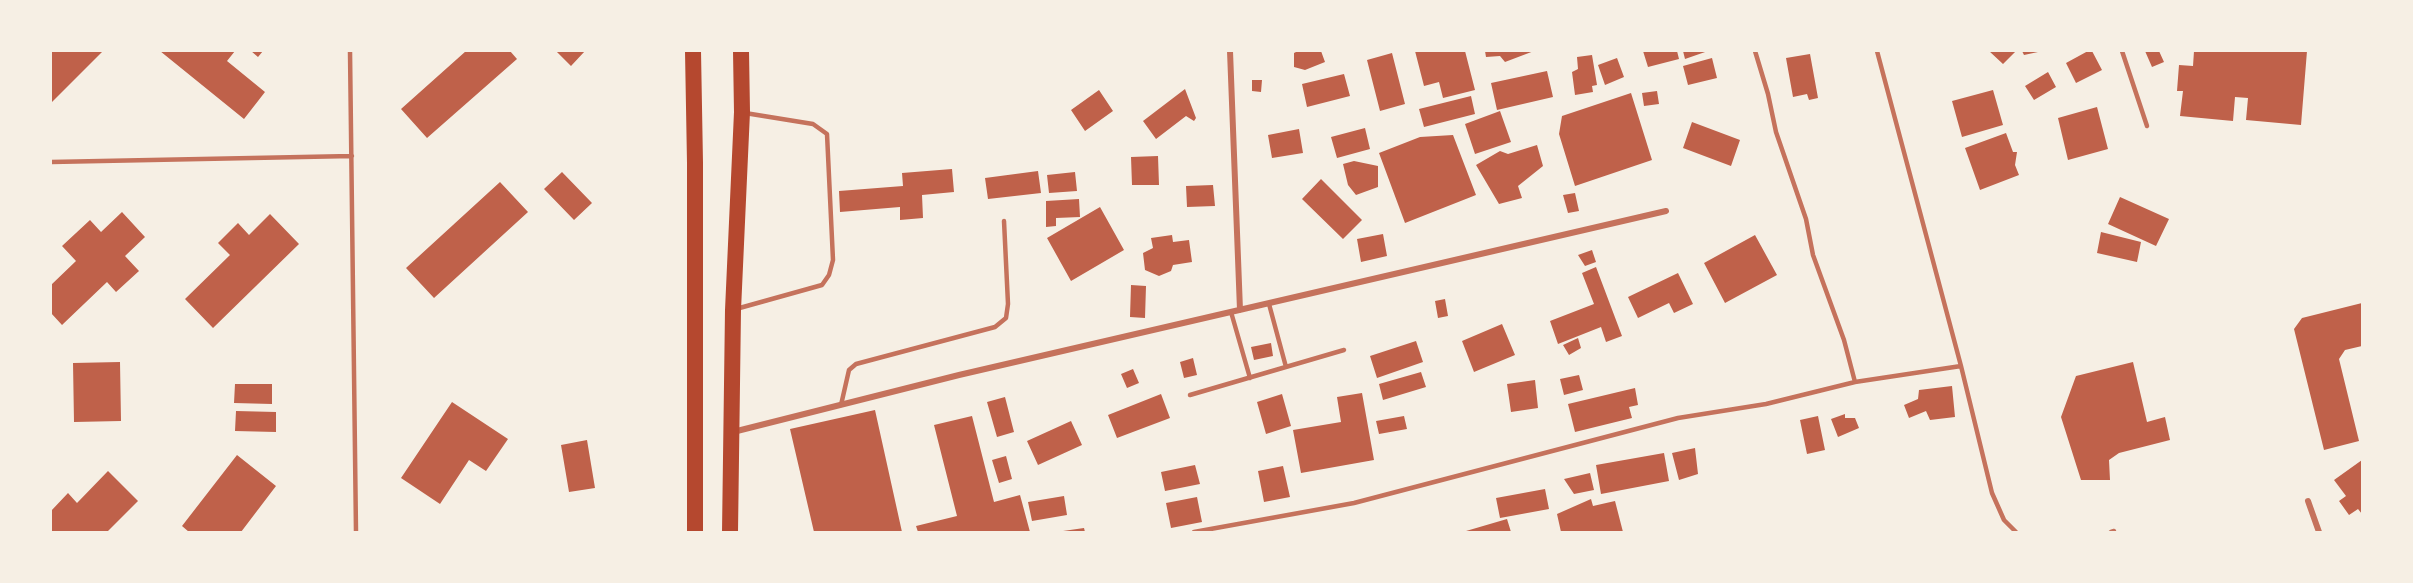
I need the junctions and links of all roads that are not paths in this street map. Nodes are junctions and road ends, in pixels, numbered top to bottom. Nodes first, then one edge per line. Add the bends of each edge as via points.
1 (350, 51) edge
2 (693, 51) edge
3 (741, 51) edge
4 (1230, 51) edge
5 (1755, 51) edge
6 (1877, 51) edge
7 (2122, 51) edge
8 (742, 112) junction
9 (2147, 126) dead end
10 (352, 156) junction
11 (51, 162) edge
12 (1666, 211) dead end
13 (1004, 221) dead end
14 (1269, 304) junction
15 (733, 310) junction
16 (1240, 310) junction
17 (1231, 312) junction
18 (1344, 350) dead end
19 (1961, 366) junction
20 (1286, 367) junction
21 (1250, 378) junction
22 (1855, 382) junction
23 (1190, 395) dead end
24 (841, 405) junction
25 (731, 432) junction
26 (2308, 501) dead end
27 (356, 532) edge
28 (695, 532) edge
29 (730, 532) edge
30 (1194, 532) edge
31 (2016, 532) edge
32 (2319, 532) edge

1 - 10 lane
2 - 28 highway
3 - 8 highway
4 - 16 street
5 - 22 lane via 1776,132 1806,219 1813,255 1845,340
6 - 19 lane
7 - 9 lane
8 - 15 highway
8 - 15 lane via 813,124 827,134 833,260 822,285
10 - 11 lane
10 - 27 lane
12 - 14 street
13 - 24 lane via 1006,318 995,327 856,364 849,370
14 - 16 street
14 - 20 lane
15 - 25 highway
16 - 17 street
17 - 21 lane
17 - 24 street
18 - 20 lane
19 - 22 lane
19 - 31 lane via 1992,493 2004,520
20 - 21 lane
21 - 23 lane
22 - 30 lane via 1766,404 1677,418 1354,503
24 - 25 street
25 - 29 highway
26 - 32 street

